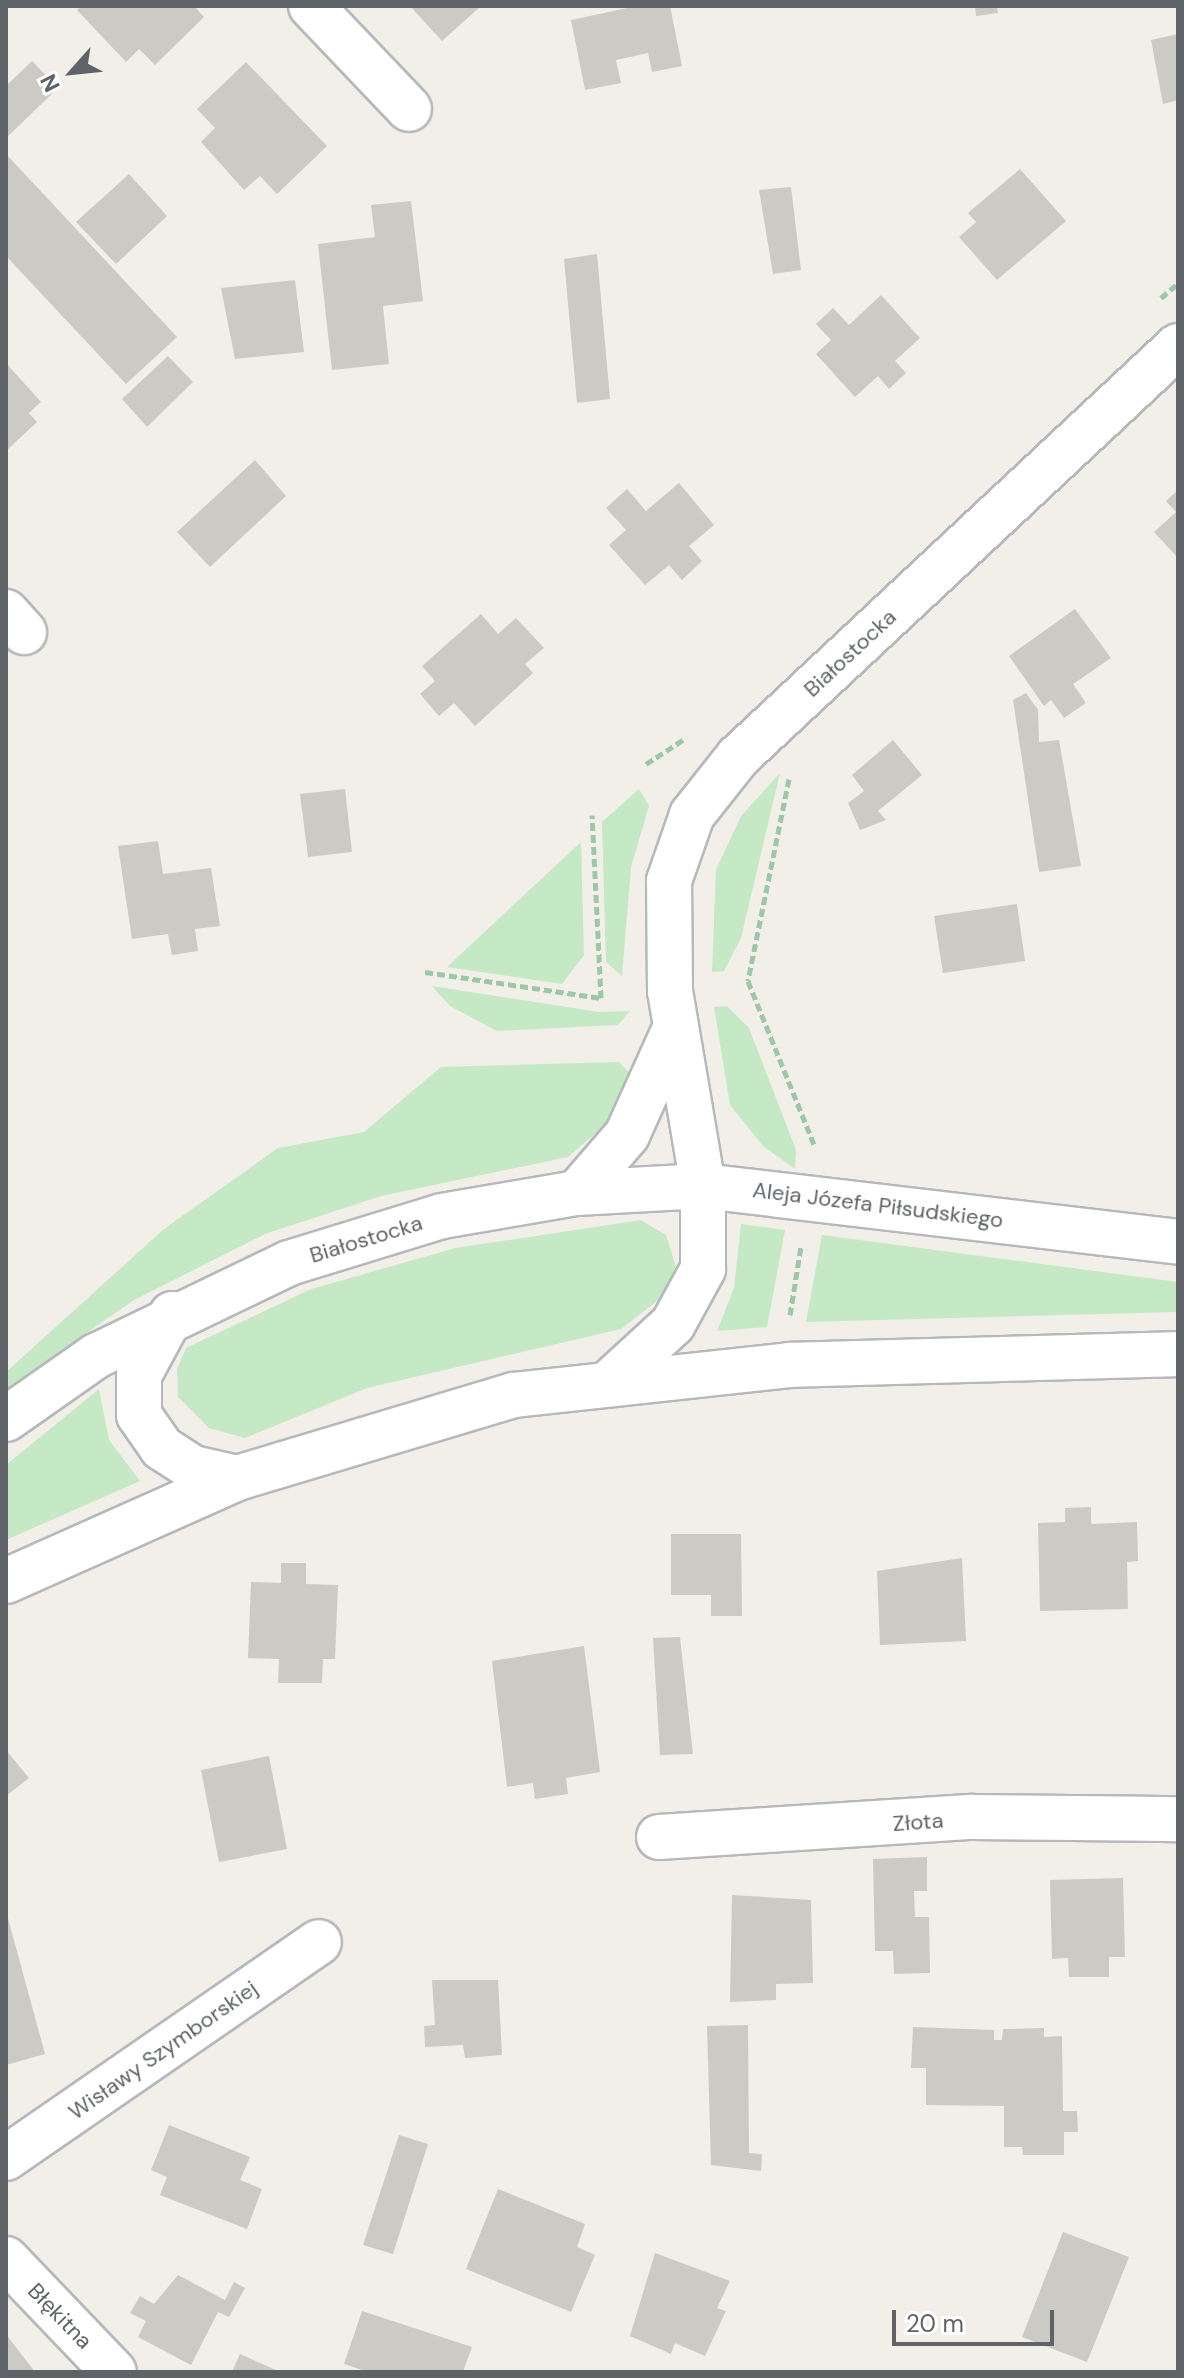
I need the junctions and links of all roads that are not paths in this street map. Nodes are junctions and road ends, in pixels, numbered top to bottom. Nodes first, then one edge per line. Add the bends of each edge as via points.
1 (311, 6) edge
2 (409, 109) dead end
3 (1178, 346) edge
4 (673, 1033) junction
5 (703, 1186) junction
6 (577, 1193) junction
7 (1178, 1242) edge
8 (172, 1314) junction
9 (1178, 1354) edge
10 (611, 1381) junction
11 (6, 1419) edge
12 (237, 1478) junction
13 (6, 1581) edge
14 (1178, 1819) edge
15 (659, 1837) dead end
16 (319, 1942) dead end
17 (6, 2158) edge
18 (6, 2259) edge
19 (114, 2372) edge

1 - 2 main road
3 - 4 main road, Białostocka via 738,757 692,815 669,881
4 - 5 main road, Białostocka
4 - 6 main road, Białostocka via 627,1135
5 - 6 main road, Aleja Józefa Piłsudskiego
5 - 7 main road, Aleja Józefa Piłsudskiego
5 - 10 main road, Białostocka via 698,1283 673,1324
6 - 8 main road, Białostocka via 360,1237
8 - 11 main road, Białostocka via 96,1356
8 - 12 main road via 139,1375 139,1415 162,1448 193,1468
9 - 10 main road via 790,1365
10 - 12 main road via 417,1419
12 - 13 main road
14 - 15 main road, Złota via 972,1817
16 - 17 main road, Wisławy Szymborskiej
18 - 19 main road, Błękitna

